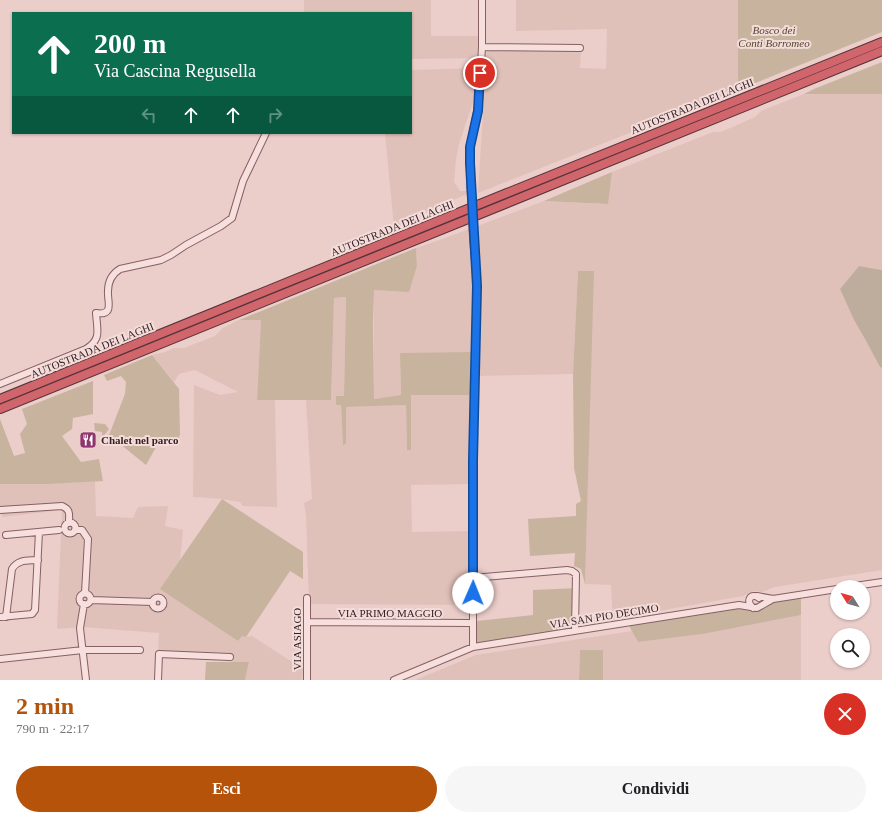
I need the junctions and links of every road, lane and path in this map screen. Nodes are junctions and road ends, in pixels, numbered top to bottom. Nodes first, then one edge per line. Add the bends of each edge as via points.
1 (482, 0) edge
2 (882, 42) edge
3 (482, 47) junction
4 (580, 48) dead end
5 (882, 51) edge
6 (266, 134) edge
7 (0, 384) edge
8 (0, 399) edge
9 (0, 409) edge
10 (0, 510) edge
11 (69, 523) junction
12 (59, 530) dead end
13 (75, 530) junction
14 (39, 532) junction
15 (6, 535) dead end
16 (38, 560) junction
17 (473, 578) junction
18 (882, 582) edge
19 (870, 584) edge
20 (830, 590) edge
21 (85, 593) junction
22 (754, 596) junction
23 (307, 598) dead end
24 (773, 598) junction
25 (91, 600) junction
26 (152, 602) dead end
27 (84, 604) junction
28 (739, 605) junction
29 (756, 607) junction
30 (3, 617) edge
31 (307, 622) junction
32 (472, 623) junction
33 (576, 630) junction
34 (473, 647) junction
35 (83, 650) junction
36 (140, 650) dead end
37 (230, 657) dead end
38 (0, 659) edge
39 (408, 677) edge
40 (86, 680) edge
41 (158, 680) edge
42 (307, 680) edge
43 (394, 680) edge

1 - 3 street
2 - 8 highway, AUTOSTRADA DEI LAGHI
3 - 4 street
3 - 17 street, bridge via 478,111 470,147 477,286
5 - 9 highway, AUTOSTRADA DEI LAGHI
6 - 7 street via 244,181 232,218 171,255 120,269 110,280 107,311 96,313 98,332 92,346
10 - 11 street via 62,506 69,511
11 - 13 street via 74,524
11 - 13 street via 64,528 66,533 72,534
12 - 14 street
13 - 21 street via 82,530 88,539
14 - 15 street
14 - 16 street
16 - 30 street via 15,564
16 - 30 street via 35,610 32,614
17 - 32 street
17 - 33 street via 572,571 576,574
18 - 19 street
20 - 24 street
21 - 25 street
21 - 27 street via 80,599
22 - 24 street
22 - 28 street, VIA SAN PIO DECIMO
22 - 29 street via 760,598 761,602
22 - 29 street via 749,603 751,607
23 - 31 street, VIA ASIAGO
24 - 29 street
25 - 26 street
25 - 27 street
27 - 35 street via 80,628
28 - 29 street, VIA SAN PIO DECIMO
28 - 33 street, VIA SAN PIO DECIMO
31 - 32 street, VIA PRIMO MAGGIO
31 - 42 street, VIA ASIAGO
32 - 34 street
33 - 34 street, VIA SAN PIO DECIMO
34 - 39 street, VIA SAN PIO DECIMO
35 - 36 street
35 - 38 street
35 - 40 street
37 - 41 street via 159,654
39 - 43 street, VIA SAN PIO DECIMO

